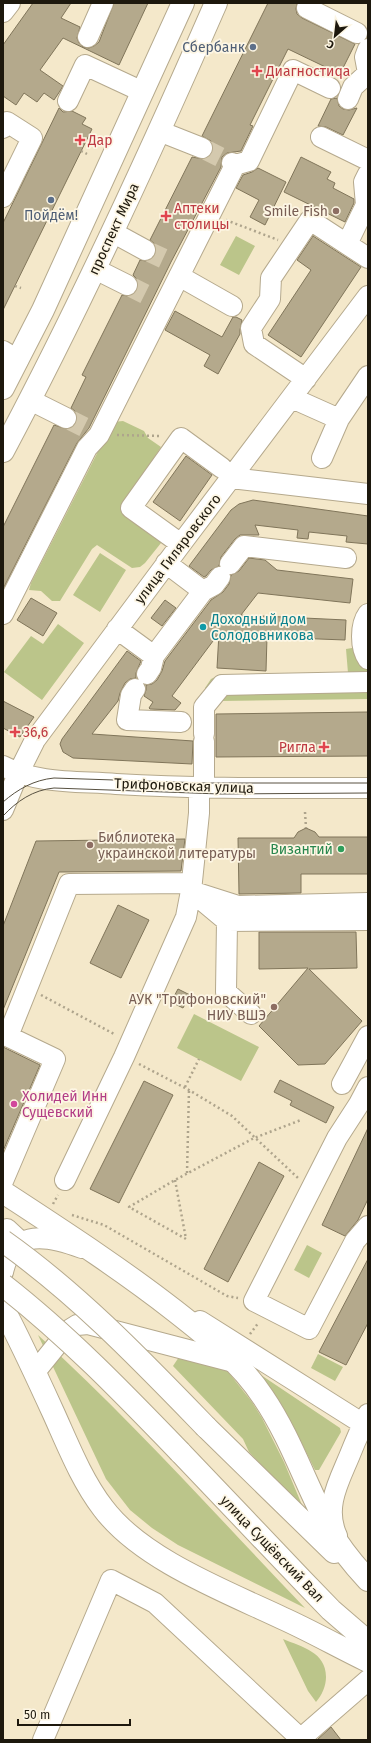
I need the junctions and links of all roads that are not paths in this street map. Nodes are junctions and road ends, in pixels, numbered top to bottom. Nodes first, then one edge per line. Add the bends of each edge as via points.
1 (10, 3) edge
2 (103, 3) edge
3 (183, 3) edge
4 (216, 3) edge
5 (308, 8) dead end
6 (3, 12) edge
7 (357, 33) dead end
8 (368, 49) edge
9 (85, 50) junction
10 (368, 73) edge
11 (330, 88) dead end
12 (143, 92) junction
13 (348, 99) dead end
14 (68, 102) dead end
15 (3, 128) edge
16 (159, 131) junction
17 (321, 137) dead end
18 (202, 148) tunnel mouth
19 (368, 160) edge
20 (368, 174) edge
21 (3, 197) edge
22 (112, 232) junction
23 (347, 244) junction
24 (145, 250) tunnel mouth
25 (368, 258) edge
26 (95, 269) junction
27 (178, 269) junction
28 (128, 285) tunnel mouth
29 (368, 296) edge
30 (232, 306) dead end
31 (11, 355) edge
32 (368, 376) edge
33 (306, 379) junction
34 (3, 388) edge
35 (292, 398) junction
36 (30, 400) junction
37 (66, 418) tunnel mouth
38 (339, 419) junction
39 (3, 450) edge
40 (322, 458) dead end
41 (227, 473) junction
42 (368, 494) edge
43 (181, 544) junction
44 (346, 558) dead end
45 (166, 563) junction
46 (203, 591) junction
47 (3, 614) edge
48 (368, 614) edge
49 (117, 629) junction
50 (154, 656) junction
51 (368, 659) edge
52 (368, 682) edge
53 (180, 722) dead end
54 (11, 770) edge
55 (202, 788) junction
56 (368, 788) edge
57 (3, 810) edge
58 (191, 887) junction
59 (368, 903) edge
60 (368, 920) edge
61 (227, 921) junction
62 (251, 1014) dead end
63 (5, 1035) edge
64 (368, 1036) edge
65 (342, 1084) dead end
66 (365, 1100) edge
67 (65, 1180) dead end
68 (3, 1181) edge
69 (3, 1192) edge
70 (368, 1226) edge
71 (10, 1237) edge
72 (95, 1253) junction
73 (3, 1272) edge
74 (136, 1280) junction
75 (3, 1285) edge
76 (3, 1308) edge
77 (234, 1362) junction
78 (35, 1372) junction
79 (366, 1422) edge
80 (348, 1556) junction
81 (368, 1580) edge
82 (368, 1584) edge
83 (368, 1642) edge
84 (368, 1661) edge
85 (368, 1680) edge
86 (299, 1739) edge
87 (43, 1740) edge

1 - 6 street
2 - 9 street
3 - 12 main road
4 - 16 main road, проспект Мира
5 - 7 street
8 - 10 street via 365,57
9 - 12 street
9 - 14 street
10 - 13 street via 353,87
11 - 27 street via 293,70 249,161 233,164 210,214
12 - 31 main road via 77,238
15 - 21 street via 7,122 32,138
16 - 18 street
16 - 22 main road, проспект Мира
17 - 19 street
20 - 23 street via 364,182 366,205
22 - 24 street
22 - 26 main road, проспект Мира
23 - 25 street
23 - 33 street via 310,220 271,278 270,299 251,328 254,344
26 - 28 street
26 - 36 main road, проспект Мира
27 - 30 street
27 - 47 street via 159,301
29 - 33 street, улица Гиляровского
31 - 34 main road
32 - 38 street
33 - 35 street, улица Гиляровского
35 - 38 street
35 - 41 street, улица Гиляровского
36 - 37 street
36 - 39 main road, проспект Мира
38 - 40 street
41 - 42 street
41 - 43 street, улица Гиляровского
41 - 43 street via 181,438 131,508
43 - 45 street, улица Гиляровского
44 - 46 street via 244,546 214,585
45 - 46 street
45 - 49 street, улица Гиляровского
46 - 50 street
48 - 51 street via 363,621 363,652
49 - 50 street
49 - 54 street, улица Гиляровского
50 - 53 street via 152,668 131,695 127,720
52 - 55 street via 222,685 204,707
54 - 55 street, Трифоновская улица via 54,780
54 - 57 street, улица Гиляровского
55 - 56 street, Трифоновская улица
55 - 58 street
58 - 59 street via 238,906
58 - 61 street
58 - 63 street via 69,884 28,987
58 - 67 street via 186,916 128,1050
60 - 61 street
61 - 62 street via 226,992
63 - 68 street via 55,1059
64 - 65 street
66 - 70 street via 337,1138 254,1301 309,1330 355,1241
69 - 72 main road
71 - 72 street via 48,1238
71 - 73 street via 10,1254
71 - 82 main road, bridge via 97,1317
72 - 74 main road
74 - 77 main road via 193,1325
74 - 79 street
75 - 83 main road, улица Сущёвский Вал, bridge via 82,1352 331,1610
76 - 78 main road
77 - 78 street via 88,1324 77,1325 69,1330
77 - 80 main road via 250,1378 276,1416 326,1524
78 - 84 main road via 81,1475 122,1530 166,1561
79 - 80 street via 333,1500 334,1530
80 - 81 main road
85 - 86 street
86 - 87 street via 155,1603 111,1580

